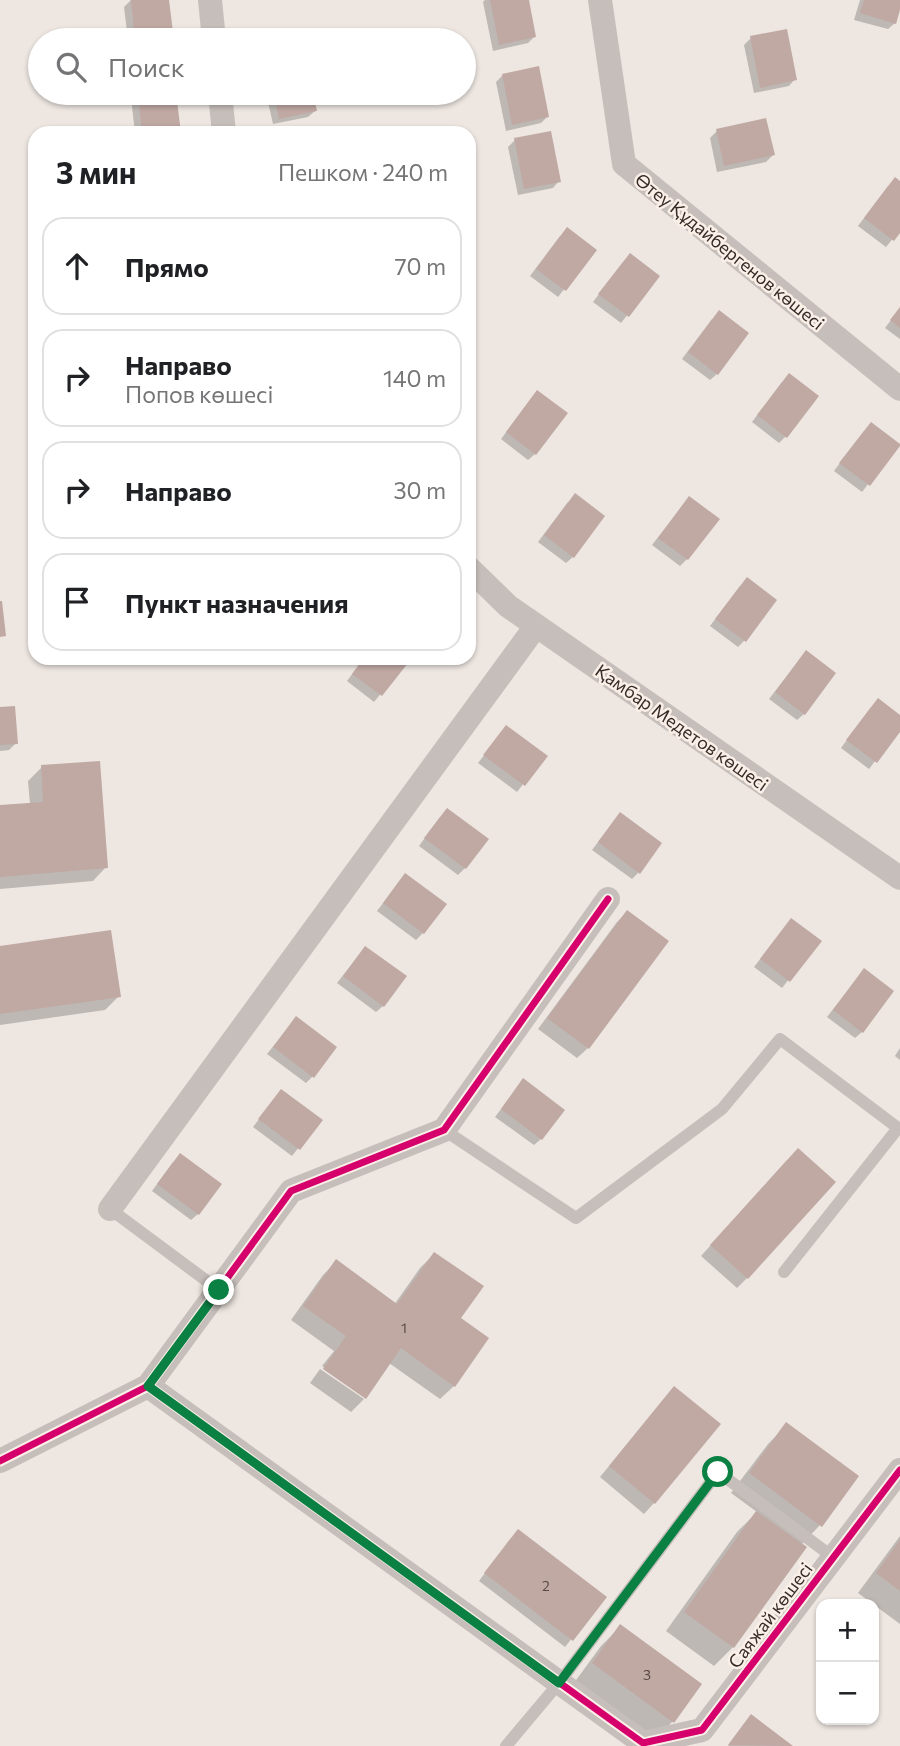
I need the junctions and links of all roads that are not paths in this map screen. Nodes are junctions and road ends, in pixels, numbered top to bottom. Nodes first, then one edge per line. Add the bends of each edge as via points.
1 (210, 0) edge
2 (600, 0) edge
3 (213, 28) edge
4 (221, 105) edge
5 (223, 126) edge
6 (900, 389) edge
7 (476, 575) edge
8 (536, 626) junction
9 (900, 878) edge
10 (608, 899) dead end
11 (444, 1130) junction
12 (110, 1209) joint
13 (784, 1272) dead end
14 (219, 1290) junction
15 (148, 1386) junction
16 (0, 1461) edge
17 (900, 1470) edge
18 (833, 1558) junction
19 (559, 1683) junction
20 (506, 1746) edge

1 - 3 street
2 - 6 street, Өтеу Құдайбергенов көшесі via 624,164
4 - 5 street
7 - 8 street, Қамбар Медетов көшесі
8 - 9 street, Қамбар Медетов көшесі
8 - 12 street
10 - 11 street
11 - 13 lane via 576,1217 722,1108 780,1039 898,1128
11 - 14 street via 291,1191
12 - 14 lane
14 - 15 street
15 - 16 street
15 - 19 street
17 - 18 street, Саяжай көшесі
18 - 19 street, Саяжай көшесі via 702,1730 643,1743
18 - 19 lane via 718,1472
19 - 20 lane

